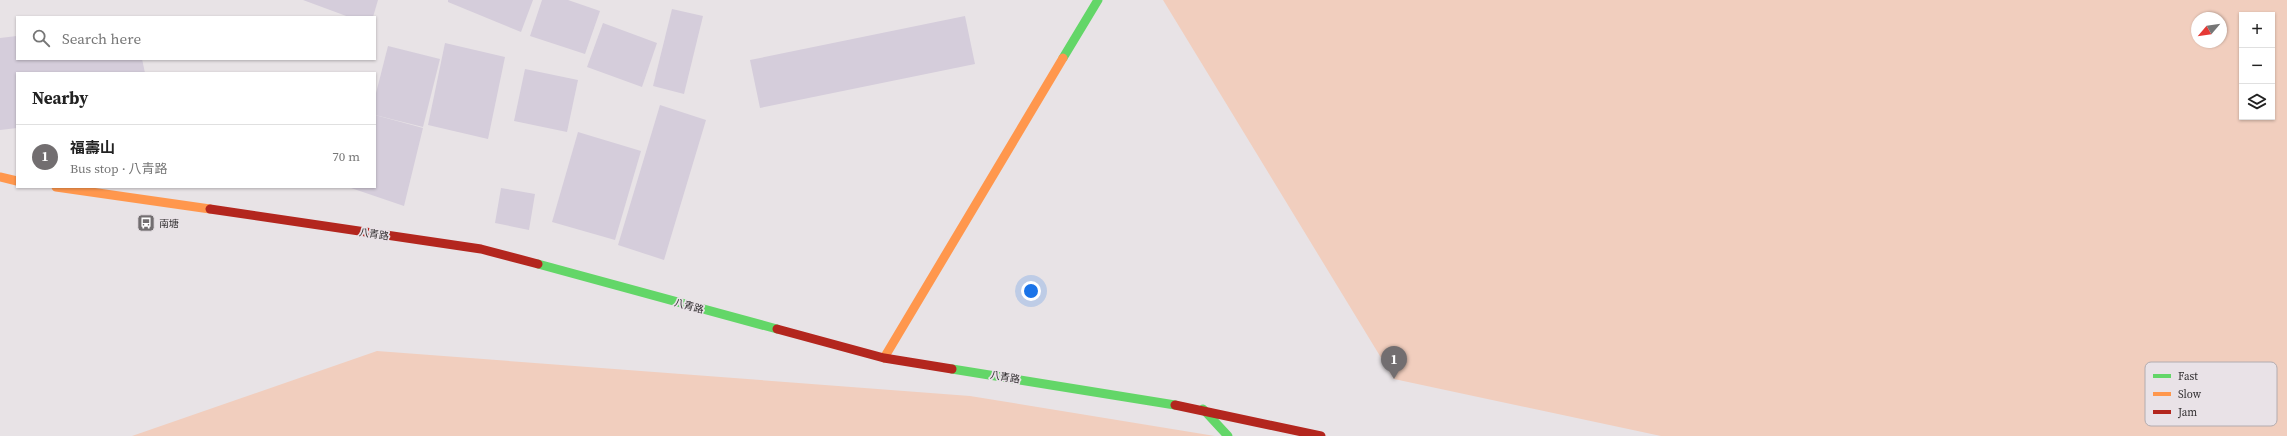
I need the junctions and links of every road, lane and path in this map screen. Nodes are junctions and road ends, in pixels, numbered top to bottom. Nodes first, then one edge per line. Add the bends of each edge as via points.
1 (1098, 0) edge
2 (0, 177) edge
3 (16, 180) edge
4 (63, 188) edge
5 (884, 358) junction
6 (1203, 409) junction
7 (1228, 436) edge
8 (1321, 436) edge

1 - 5 main road
2 - 3 main road
4 - 5 main road, 八青路 via 481,250
5 - 6 main road, 八青路
6 - 7 main road
6 - 8 main road, 八青路

